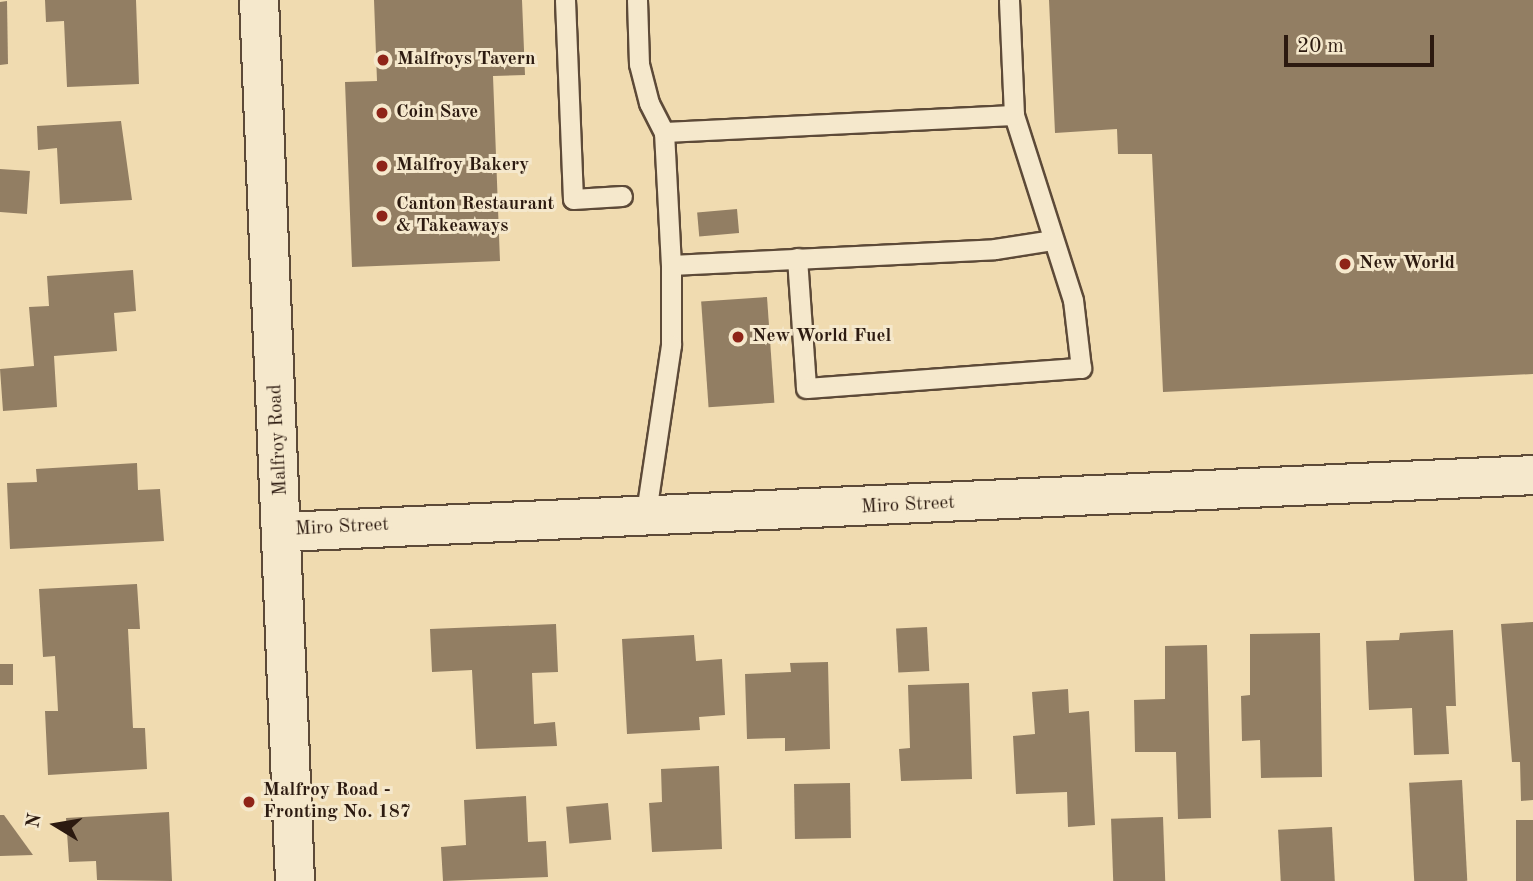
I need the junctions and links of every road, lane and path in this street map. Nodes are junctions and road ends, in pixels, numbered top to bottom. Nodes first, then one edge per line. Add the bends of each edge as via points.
1 (259, 0) edge
2 (565, 0) edge
3 (637, 0) edge
4 (1009, 0) edge
5 (1014, 114) junction
6 (664, 132) junction
7 (622, 196) dead end
8 (1053, 240) junction
9 (797, 258) junction
10 (671, 265) junction
11 (1533, 475) edge
12 (645, 518) junction
13 (284, 532) junction
14 (295, 881) edge

1 - 13 street, Malfroy Road
2 - 7 lane via 573,199
3 - 6 lane via 639,64 649,103
4 - 5 lane
5 - 6 lane
5 - 8 lane
6 - 10 lane
8 - 9 lane via 995,249
8 - 9 lane via 1073,299 1081,368 806,388
9 - 10 lane
10 - 12 lane via 671,345
11 - 12 street, Miro Street
12 - 13 street, Miro Street
13 - 14 street, Malfroy Road

